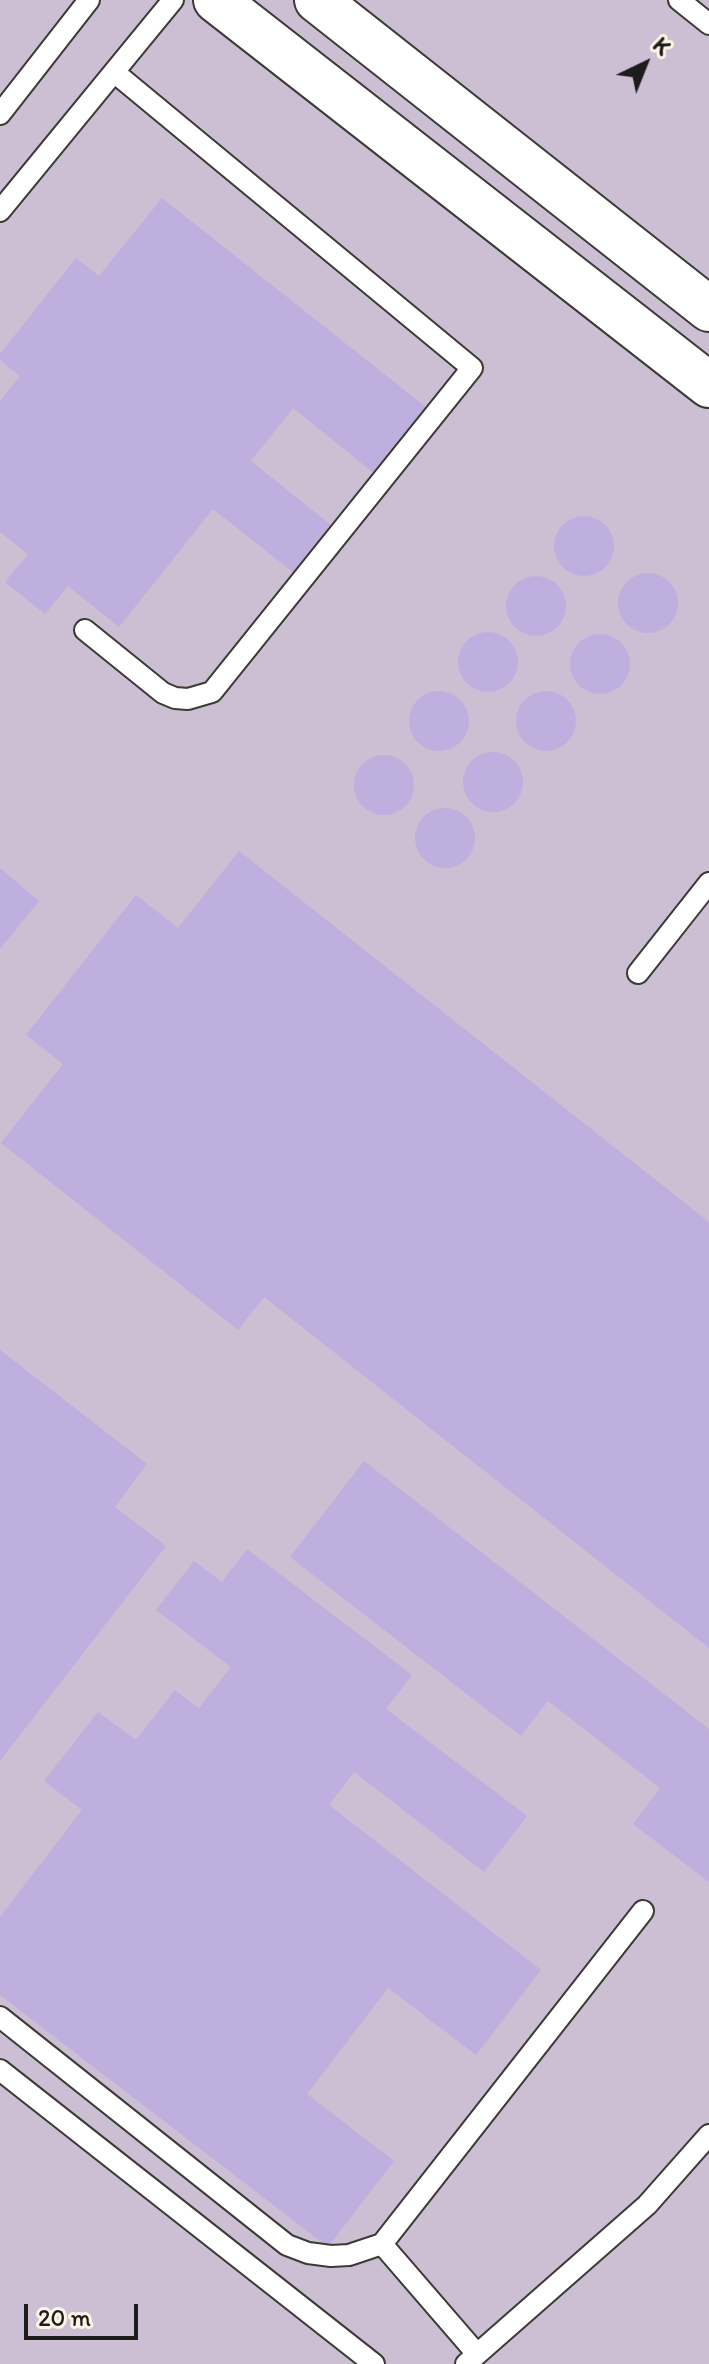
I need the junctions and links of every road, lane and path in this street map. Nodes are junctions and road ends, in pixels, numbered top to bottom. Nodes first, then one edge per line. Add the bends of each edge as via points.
1 (89, 0) edge
2 (173, 0) edge
3 (216, 0) edge
4 (317, 0) edge
5 (679, 0) edge
6 (709, 24) edge
7 (114, 72) junction
8 (0, 114) edge
9 (0, 211) edge
10 (709, 309) edge
11 (709, 385) edge
12 (85, 630) dead end
13 (709, 883) edge
14 (638, 973) dead end
15 (643, 1911) dead end
16 (0, 2017) edge
17 (0, 2070) edge
18 (709, 2135) edge
19 (382, 2244) junction
20 (471, 2359) edge
21 (374, 2364) edge

1 - 8 lane
2 - 7 lane
3 - 11 street
4 - 10 street
5 - 6 lane
7 - 9 lane
7 - 12 lane via 472,368 212,692 188,699 163,693
13 - 14 lane
15 - 19 lane
16 - 19 lane via 287,2245 331,2256
17 - 21 lane
18 - 20 lane via 647,2205
19 - 20 lane

